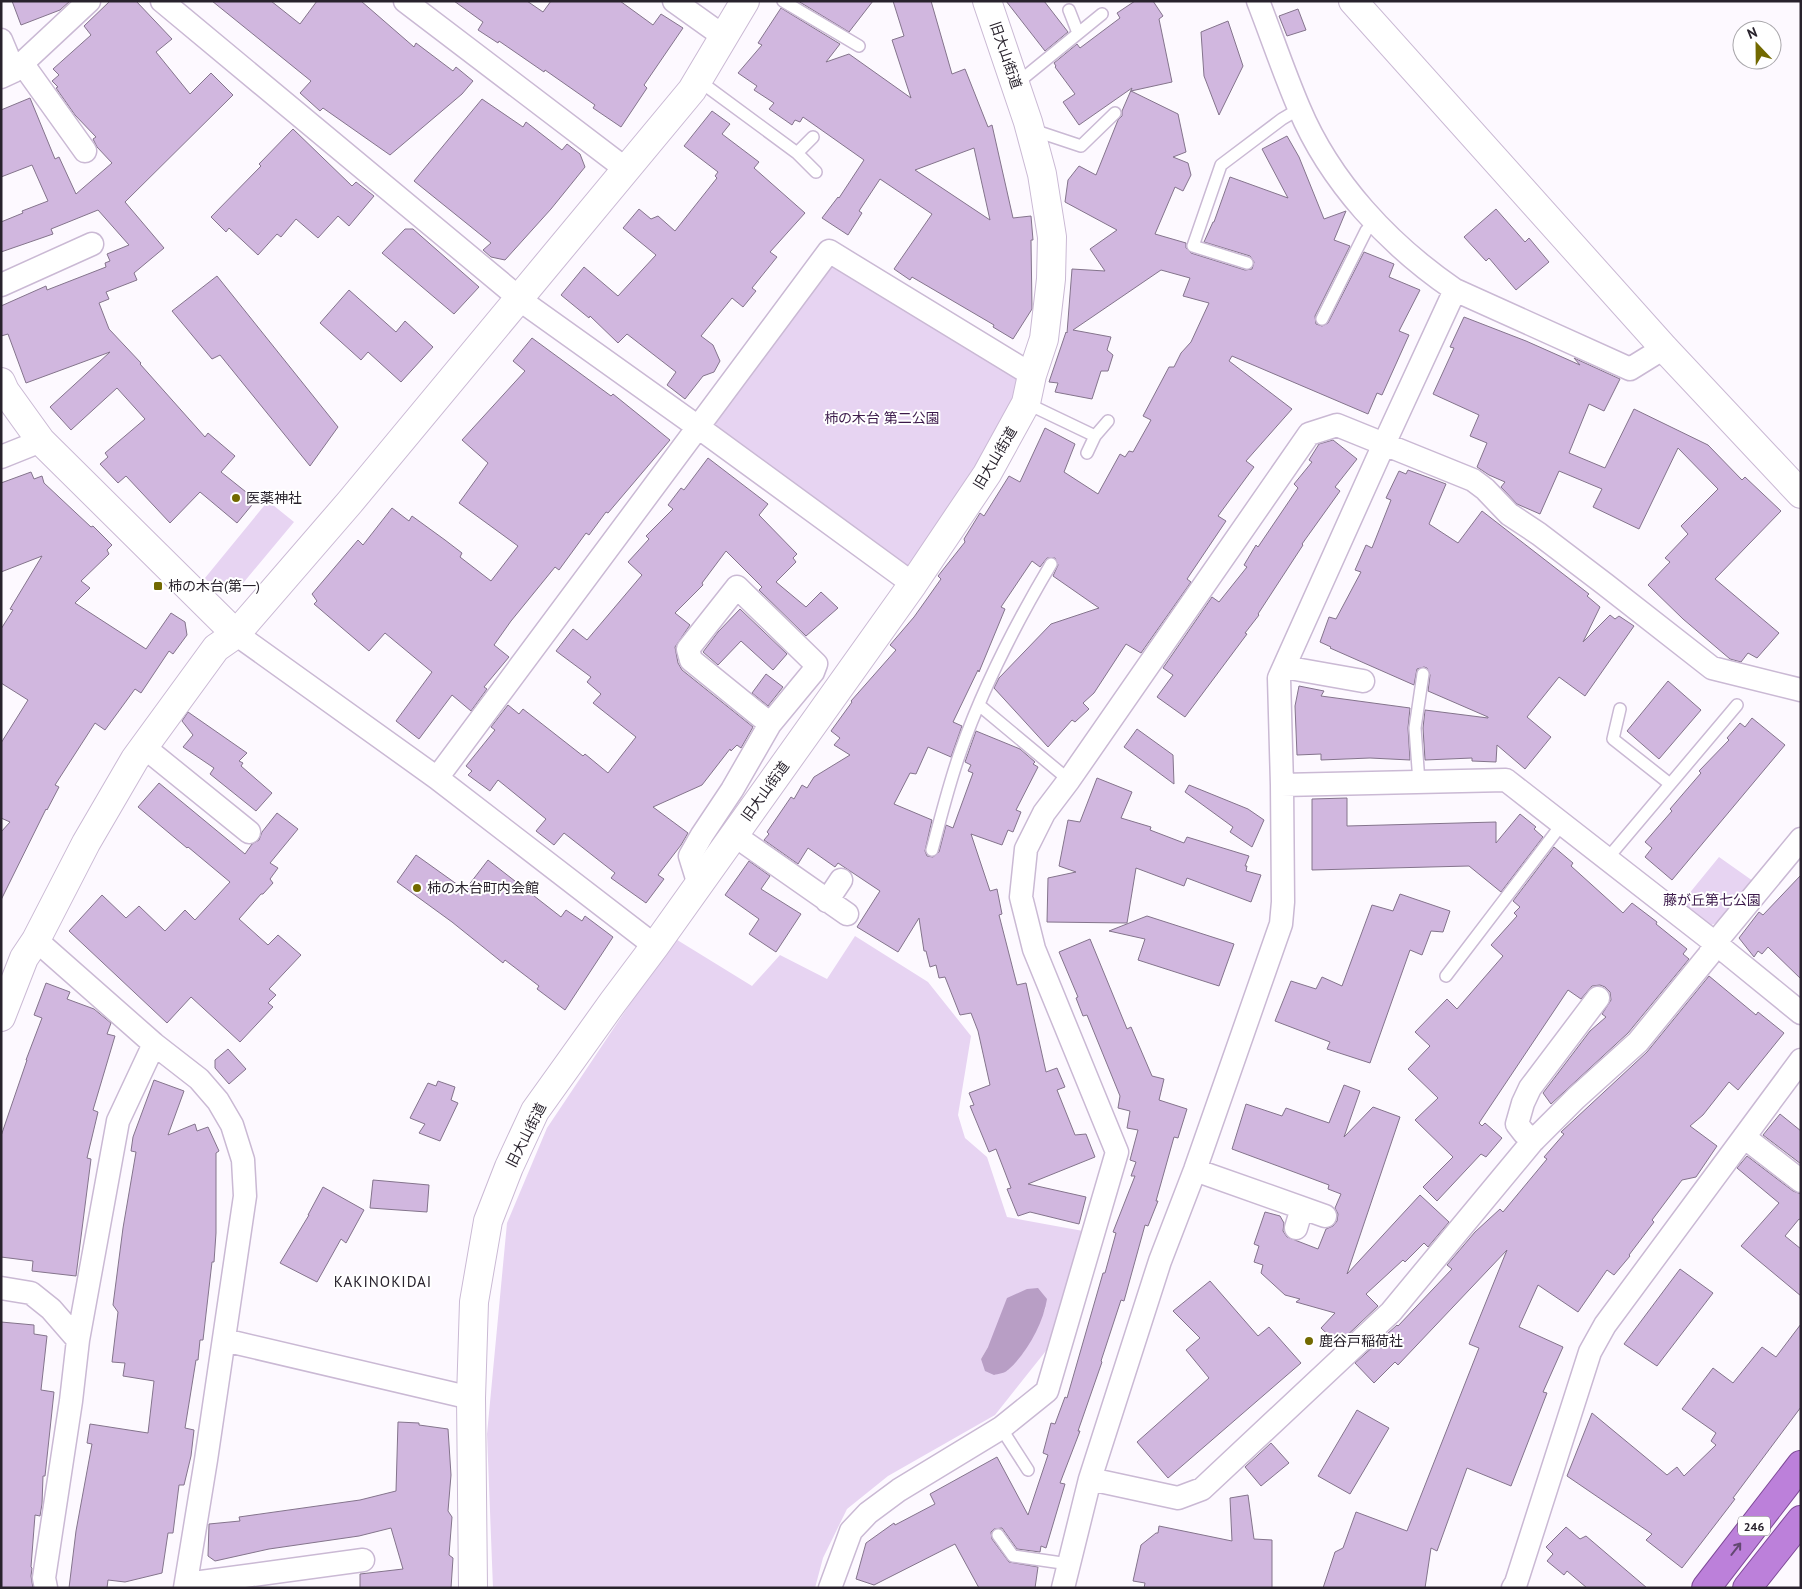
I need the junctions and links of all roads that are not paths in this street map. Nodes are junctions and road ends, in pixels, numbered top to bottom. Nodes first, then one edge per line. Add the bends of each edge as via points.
1 (89, 1) edge
2 (162, 1) edge
3 (405, 1) edge
4 (674, 1) edge
5 (745, 1) edge
6 (783, 1) edge
7 (987, 1) edge
8 (1258, 1) edge
9 (1353, 1) edge
10 (1069, 10) dead end
11 (1102, 14) dead end
12 (1078, 34) junction
13 (723, 36) junction
14 (1, 40) edge
15 (859, 46) dead end
16 (12, 70) edge
17 (698, 80) junction
18 (1016, 84) junction
19 (1299, 109) junction
20 (1116, 113) dead end
21 (1030, 129) junction
22 (813, 137) dead end
23 (85, 151) dead end
24 (797, 154) junction
25 (627, 170) junction
26 (816, 172) dead end
27 (1374, 222) junction
28 (92, 244) dead end
29 (1247, 263) dead end
30 (1, 285) edge
31 (1455, 290) junction
32 (520, 298) junction
33 (1322, 319) dead end
34 (1664, 348) junction
35 (1032, 375) junction
36 (1, 382) edge
37 (1026, 403) junction
38 (1108, 421) dead end
39 (698, 427) junction
40 (1095, 436) junction
41 (41, 441) junction
42 (1384, 444) junction
43 (1087, 453) dead end
44 (1, 457) edge
45 (1801, 494) edge
46 (1051, 564) dead end
47 (913, 584) junction
48 (236, 634) junction
49 (1284, 667) junction
50 (1423, 674) dead end
51 (1363, 681) dead end
52 (1801, 690) edge
53 (979, 705) junction
54 (1737, 705) dead end
55 (1620, 709) dead end
56 (770, 724) junction
57 (144, 747) junction
58 (437, 778) junction
59 (1069, 780) junction
60 (1419, 782) junction
61 (1670, 784) junction
62 (1282, 785) junction
63 (1562, 824) junction
64 (249, 832) dead end
65 (734, 835) junction
66 (1801, 839) edge
67 (932, 850) dead end
68 (1607, 859) junction
69 (841, 880) dead end
70 (699, 885) junction
71 (827, 901) junction
72 (847, 914) dead end
73 (36, 940) junction
74 (1715, 944) junction
75 (655, 946) junction
76 (1446, 976) dead end
77 (1598, 998) dead end
78 (1801, 1013) edge
79 (1, 1017) edge
80 (154, 1044) junction
81 (1801, 1060) edge
82 (1744, 1137) junction
83 (1534, 1140) junction
84 (1194, 1170) junction
85 (1801, 1181) edge
86 (1324, 1216) dead end
87 (1, 1288) edge
88 (78, 1340) junction
89 (224, 1340) junction
90 (471, 1398) junction
91 (1001, 1428) junction
92 (1801, 1465) edge
93 (1028, 1470) dead end
94 (1090, 1479) junction
95 (1801, 1520) edge
96 (998, 1534) dead end
97 (1801, 1537) edge
98 (362, 1560) dead end
99 (1069, 1564) junction
100 (185, 1586) edge
101 (46, 1588) edge
102 (473, 1588) edge
103 (830, 1588) edge
104 (1063, 1588) edge
105 (1513, 1588) edge
106 (1706, 1588) edge
107 (1747, 1588) edge
108 (1754, 1588) edge

1 - 16 street
2 - 32 street
3 - 25 street
4 - 13 street
5 - 13 street
6 - 15 lane
7 - 18 street, 旧大山街道
8 - 19 street
9 - 34 street
10 - 12 lane
11 - 12 lane
12 - 18 lane
13 - 17 street
14 - 16 street
16 - 23 street
17 - 24 lane
17 - 25 street
18 - 21 street, 旧大山街道
19 - 27 street via 1324,155
19 - 29 lane via 1221,165 1193,246
20 - 21 lane via 1081,146
21 - 35 street, 旧大山街道 via 1042,174 1052,237 1044,338
22 - 24 lane
24 - 26 lane
25 - 32 street
27 - 31 street
27 - 33 lane
28 - 30 street
31 - 34 street via 1630,369
31 - 42 street
32 - 39 street
32 - 48 street
34 - 45 street
35 - 37 street, 旧大山街道
35 - 39 street via 829,251
36 - 41 street
37 - 40 lane
37 - 47 street, 旧大山街道 via 987,474
38 - 40 lane
39 - 47 street
39 - 58 street
40 - 43 lane
41 - 44 street
41 - 48 street
42 - 49 street
42 - 52 street via 1473,480 1509,514 1712,668
42 - 59 street via 1337,425 1309,434
46 - 53 lane via 1016,625
47 - 65 street, 旧大山街道
48 - 57 street via 216,648
48 - 58 street
49 - 51 street
49 - 62 street via 1279,678
50 - 60 lane via 1415,728
53 - 59 lane
53 - 67 lane via 960,750
54 - 61 lane
55 - 61 lane via 1613,739
56 - 56 street via 816,664 737,587 688,649 691,660
56 - 70 street via 690,856
57 - 64 street
57 - 73 street via 86,843
58 - 75 street
59 - 91 street via 1044,813 1026,849 1021,897 1034,949 1117,1152 1047,1391
60 - 62 street
60 - 63 street via 1506,780
61 - 68 lane
62 - 84 street via 1281,924
63 - 68 street
63 - 76 lane
65 - 70 street, 旧大山街道
65 - 71 street
66 - 74 street
68 - 74 street
69 - 71 street
70 - 75 street, 旧大山街道
71 - 72 street
73 - 79 street via 24,958
73 - 80 street
74 - 78 street
74 - 83 street via 1638,1042
75 - 90 street, 旧大山街道 via 535,1112 509,1167 488,1221 474,1302
77 - 83 street via 1530,1088 1523,1103 1517,1124
80 - 88 street via 118,1121
80 - 89 street via 199,1079 218,1101 232,1125 243,1160 245,1196
81 - 82 street
82 - 85 street
82 - 105 street via 1605,1325 1590,1352
83 - 94 street via 1390,1312 1202,1489 1178,1498
84 - 86 street via 1299,1218
84 - 94 street via 1160,1261
87 - 88 street via 31,1294 51,1309
88 - 101 street via 44,1578
89 - 90 street
89 - 100 street
90 - 102 street, 旧大山街道
91 - 93 lane
91 - 103 street via 899,1490 868,1513 851,1531
106 -> 92 highway, 246
94 - 99 street
95 - 107 highway, 246
96 - 99 lane via 1013,1556
97 - 108 highway
98 - 100 street
99 - 104 street

